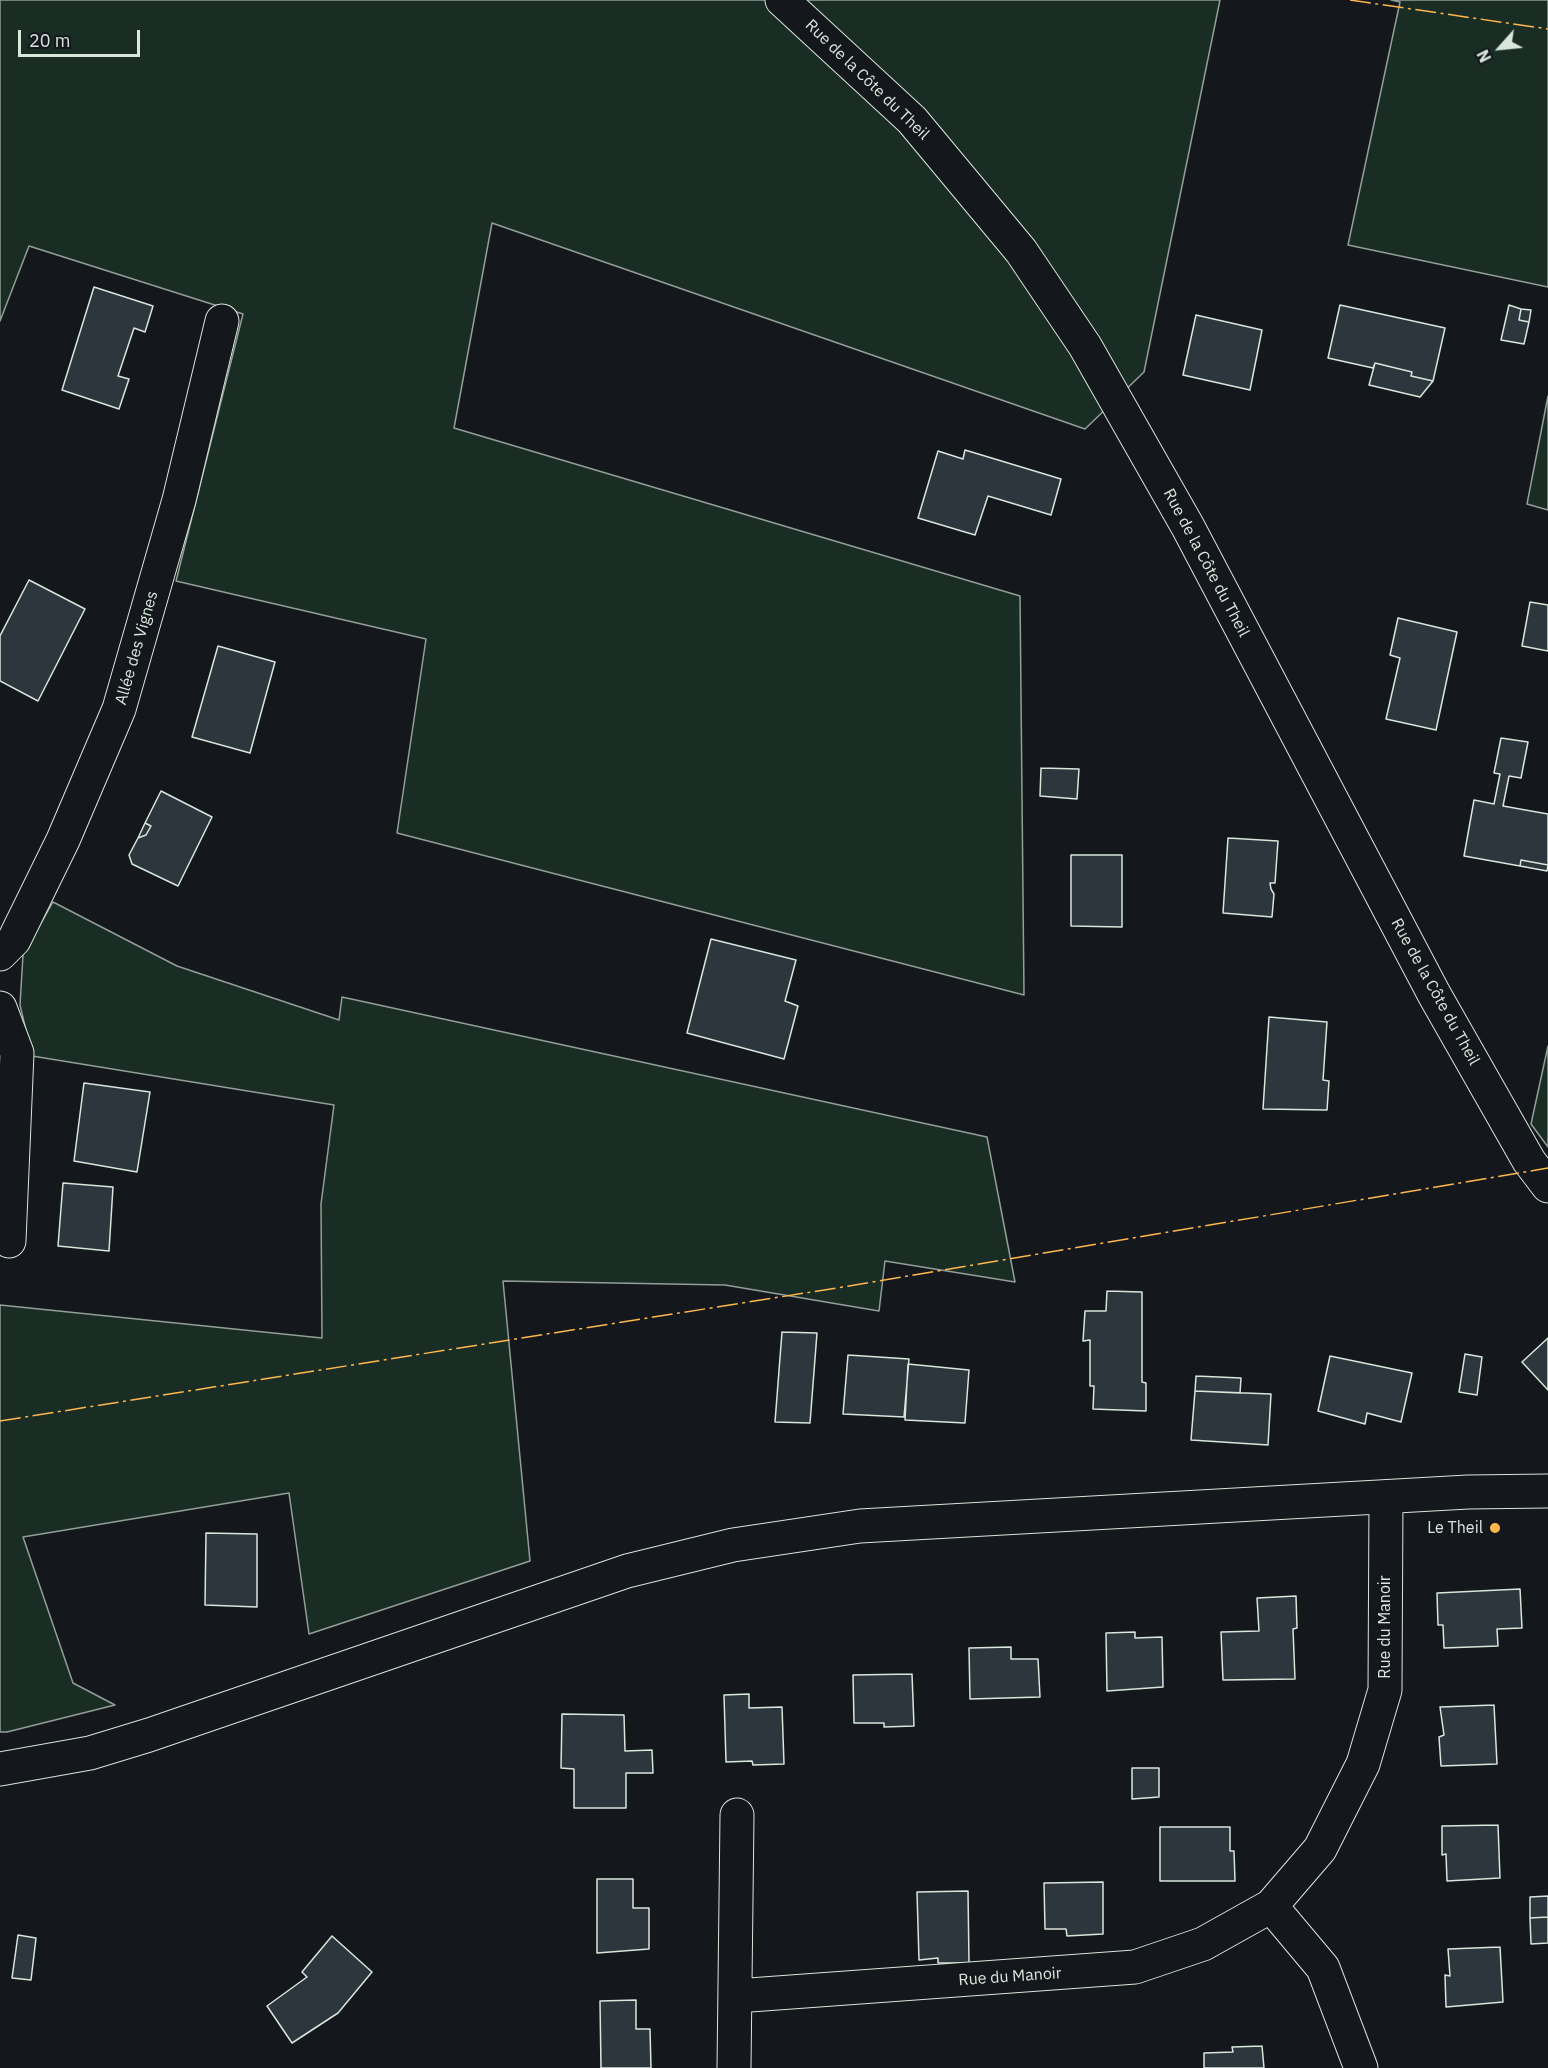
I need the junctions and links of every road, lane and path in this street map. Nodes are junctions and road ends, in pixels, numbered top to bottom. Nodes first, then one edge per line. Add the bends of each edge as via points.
1 (782, 0) edge
2 (222, 321) dead end
3 (0, 954) edge
4 (0, 1008) edge
5 (1548, 1186) edge
6 (9, 1241) dead end
7 (1548, 1491) edge
8 (1386, 1497) junction
9 (0, 1769) edge
10 (737, 1815) dead end
11 (1271, 1906) junction
12 (736, 1996) junction
13 (734, 2068) edge
14 (1361, 2068) edge

1 - 5 street, Rue de la Côte du Theil via 912,120 1021,251 1085,346 1188,527 1434,994 1528,1161
2 - 3 street, Allée des Vignes via 179,500 119,709 63,840 14,940
4 - 6 street via 17,1053
7 - 8 street
8 - 9 street via 860,1526 733,1545 627,1570 130,1741 90,1753
8 - 11 street, Rue du Manoir via 1385,1690 1363,1764 1320,1849
10 - 12 street
11 - 12 street, Rue du Manoir via 1203,1944 1135,1967
11 - 14 street via 1323,1968
12 - 13 street

